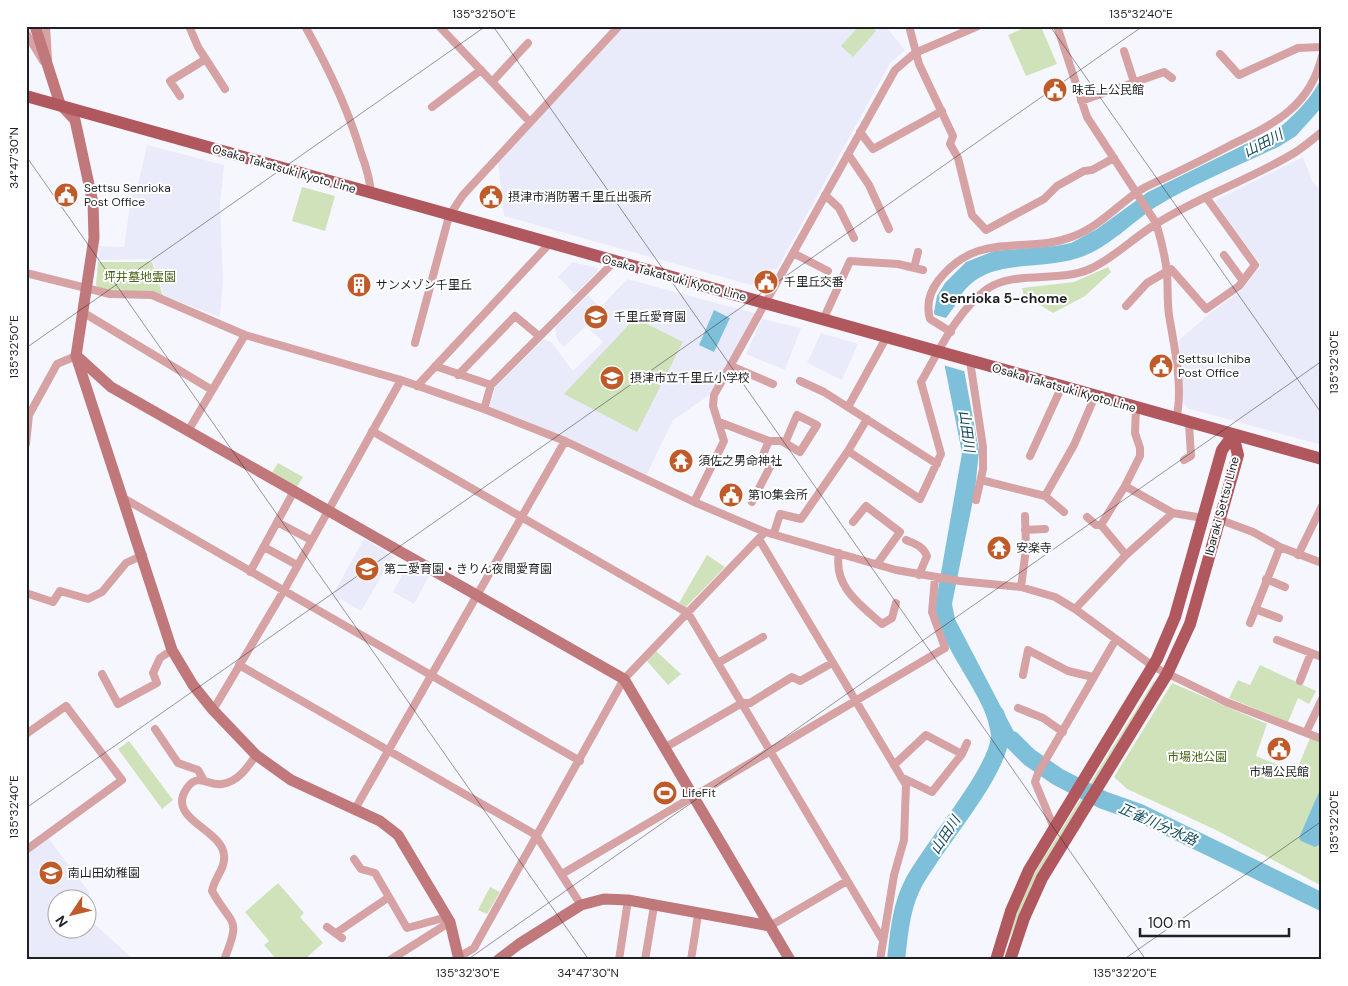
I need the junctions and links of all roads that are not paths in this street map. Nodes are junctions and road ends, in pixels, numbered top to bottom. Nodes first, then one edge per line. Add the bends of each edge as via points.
1 (35, 26) edge
2 (46, 26) edge
3 (189, 26) edge
4 (305, 26) edge
5 (440, 26) edge
6 (620, 26) edge
7 (909, 26) edge
8 (978, 26) edge
9 (1057, 26) edge
10 (26, 33) edge
11 (528, 43) dead end
12 (1322, 47) edge
13 (1124, 51) dead end
14 (915, 53) junction
15 (1220, 54) dead end
16 (1322, 56) edge
17 (206, 59) junction
18 (48, 68) junction
19 (481, 70) junction
20 (1172, 78) dead end
21 (492, 82) junction
22 (1134, 82) junction
23 (225, 89) dead end
24 (26, 96) edge
25 (180, 96) dead end
26 (1081, 101) junction
27 (60, 104) junction
28 (432, 107) dead end
29 (942, 111) junction
30 (530, 122) junction
31 (860, 132) junction
32 (1322, 132) edge
33 (848, 154) junction
34 (1114, 158) junction
35 (371, 194) junction
36 (825, 195) junction
37 (1137, 195) junction
38 (1206, 197) junction
39 (449, 216) junction
40 (1156, 224) junction
41 (889, 229) dead end
42 (854, 238) dead end
43 (550, 243) junction
44 (918, 252) dead end
45 (793, 254) junction
46 (1224, 255) dead end
47 (614, 262) junction
48 (914, 268) junction
49 (828, 270) dead end
50 (923, 270) dead end
51 (1167, 272) junction
52 (26, 273) edge
53 (1243, 281) junction
54 (88, 288) junction
55 (766, 304) junction
56 (1126, 306) dead end
57 (84, 313) junction
58 (824, 320) junction
59 (951, 332) junction
60 (245, 335) junction
61 (538, 336) junction
62 (886, 338) junction
63 (416, 343) dead end
64 (937, 352) junction
65 (76, 356) junction
66 (968, 361) junction
67 (434, 366) junction
68 (731, 366) junction
69 (458, 375) junction
70 (401, 380) junction
71 (800, 381) dead end
72 (773, 384) dead end
73 (491, 385) junction
74 (417, 386) junction
75 (1062, 386) junction
76 (212, 390) junction
77 (1095, 396) junction
78 (848, 407) junction
79 (1136, 408) junction
80 (484, 409) junction
81 (867, 419) junction
82 (1182, 421) junction
83 (719, 422) junction
84 (188, 430) junction
85 (372, 431) junction
86 (1233, 435) junction
87 (565, 441) junction
88 (769, 441) junction
89 (785, 443) junction
90 (26, 444) edge
91 (848, 451) junction
92 (1030, 456) dead end
93 (1322, 459) edge
94 (1184, 460) dead end
95 (937, 464) junction
96 (981, 480) junction
97 (1125, 486) junction
98 (294, 491) junction
99 (1045, 496) junction
100 (125, 500) junction
101 (976, 500) dead end
102 (694, 502) junction
103 (752, 502) dead end
104 (1322, 506) edge
105 (327, 509) junction
106 (1064, 512) dead end
107 (1173, 513) junction
108 (1025, 516) dead end
109 (521, 517) junction
110 (1087, 517) dead end
111 (1203, 518) junction
112 (1218, 519) junction
113 (277, 522) junction
114 (853, 522) dead end
115 (1101, 525) junction
116 (1045, 529) dead end
117 (1025, 530) junction
118 (770, 532) junction
119 (759, 539) junction
120 (311, 540) junction
121 (906, 540) dead end
122 (264, 547) junction
123 (1280, 547) junction
124 (839, 553) junction
125 (143, 555) junction
126 (1126, 555) junction
127 (1298, 555) junction
128 (1322, 563) edge
129 (876, 564) junction
130 (297, 565) junction
131 (250, 572) junction
132 (920, 575) junction
133 (935, 578) junction
134 (1266, 578) junction
135 (1021, 587) junction
136 (1285, 587) dead end
137 (283, 592) junction
138 (26, 593) edge
139 (476, 595) junction
140 (896, 604) dead end
141 (1075, 609) junction
142 (1255, 609) junction
143 (688, 613) junction
144 (1279, 618) dead end
145 (1250, 623) dead end
146 (763, 637) dead end
147 (1116, 640) junction
148 (1277, 640) dead end
149 (172, 650) junction
150 (1311, 653) junction
151 (1322, 657) edge
152 (718, 663) junction
153 (832, 663) junction
154 (239, 665) junction
155 (1154, 667) junction
156 (102, 674) dead end
157 (1023, 674) dead end
158 (1167, 674) junction
159 (431, 676) junction
160 (1094, 677) junction
161 (624, 679) junction
162 (1300, 680) dead end
163 (1322, 699) edge
164 (855, 702) junction
165 (742, 703) junction
166 (1018, 708) dead end
167 (213, 710) junction
168 (155, 729) dead end
169 (1063, 732) junction
170 (1306, 733) junction
171 (26, 734) edge
172 (1322, 740) edge
173 (967, 743) dead end
174 (666, 747) junction
175 (388, 750) junction
176 (771, 752) junction
177 (962, 754) junction
178 (256, 755) junction
179 (580, 761) junction
180 (894, 766) junction
181 (901, 777) junction
182 (203, 779) junction
183 (694, 796) junction
184 (354, 809) junction
185 (1054, 828) junction
186 (536, 835) junction
187 (26, 850) edge
188 (354, 859) dead end
189 (562, 874) junction
190 (847, 881) junction
191 (389, 897) junction
192 (628, 900) junction
193 (581, 906) junction
194 (654, 906) junction
195 (698, 915) junction
196 (449, 920) junction
197 (770, 926) junction
198 (327, 927) dead end
199 (336, 933) junction
200 (342, 938) dead end
201 (882, 939) junction
202 (459, 958) edge
203 (224, 960) edge
204 (390, 960) edge
205 (498, 960) edge
206 (618, 960) edge
207 (645, 960) edge
208 (691, 960) edge
209 (790, 960) edge
210 (880, 960) edge
211 (996, 960) edge
212 (1010, 960) edge

1 - 18 street
2 - 18 street
3 - 17 street
4 - 35 street via 330,71 352,123
5 - 19 street
6 - 30 street
7 - 14 street
8 - 14 street
9 - 26 street
10 - 18 street
11 - 21 street
12 - 15 street via 1298,48 1240,75
13 - 22 street
14 - 29 street
14 - 31 street via 895,70
16 - 37 street via 1302,98 1280,120
17 - 23 street
17 - 25 street via 170,81
18 - 27 street
19 - 21 street
19 - 28 street
20 - 22 street via 1164,72
21 - 30 street
22 - 26 street
24 - 27 main road, Osaka Takatsuki Kyoto Line
26 - 34 street via 1090,123
27 - 35 main road, Osaka Takatsuki Kyoto Line
27 - 54 street via 74,120 93,204 94,238
29 - 31 street via 873,148
29 - 34 street via 954,136 950,144 958,158 972,215 986,230 1044,200 1057,186
30 - 39 street via 463,195
31 - 33 street
32 - 38 street via 1295,152
33 - 36 street
33 - 41 street via 870,185
34 - 37 street
35 - 39 main road, Osaka Takatsuki Kyoto Line
36 - 42 street via 839,208
36 - 45 street
37 - 40 street
37 - 59 street via 1074,237 1000,245 966,256 954,264 934,287 927,309 930,320
38 - 40 street
38 - 53 street via 1255,265
39 - 43 main road, Osaka Takatsuki Kyoto Line
39 - 63 street
40 - 51 street
40 - 59 street via 1089,270 1003,281 972,302
43 - 47 main road, Osaka Takatsuki Kyoto Line
43 - 67 street
44 - 48 street
45 - 49 street
45 - 55 street
46 - 53 street
47 - 55 main road, Osaka Takatsuki Kyoto Line
47 - 61 street
48 - 50 street
48 - 58 street via 850,261
51 - 53 street via 1171,269 1206,309
51 - 56 street via 1147,283
51 - 82 street
52 - 54 street
54 - 57 street
54 - 60 street via 110,294 152,295
55 - 58 main road, Osaka Takatsuki Kyoto Line
55 - 68 street
57 - 65 street
57 - 76 street
58 - 62 main road, Osaka Takatsuki Kyoto Line
59 - 64 street
60 - 70 street
60 - 76 street
61 - 69 street via 515,316
61 - 73 street
62 - 64 main road, Osaka Takatsuki Kyoto Line
62 - 78 street
64 - 66 main road, Osaka Takatsuki Kyoto Line
64 - 95 street via 921,382 941,454
65 - 84 street via 111,387
65 - 90 street via 57,364 52,372 29,415
65 - 100 street
66 - 75 main road, Osaka Takatsuki Kyoto Line
66 - 96 street via 983,447
67 - 69 street
67 - 74 street
68 - 72 street
68 - 83 street via 712,400
69 - 73 street
70 - 74 street
70 - 85 street
71 - 78 street
73 - 80 street
74 - 80 street
75 - 77 main road, Osaka Takatsuki Kyoto Line
75 - 92 street
76 - 84 street
77 - 79 main road, Osaka Takatsuki Kyoto Line
77 - 99 street via 1074,445
78 - 81 street
79 - 82 main road, Osaka Takatsuki Kyoto Line
79 - 97 street via 1134,432 1140,456
80 - 87 street
81 - 91 street
81 - 95 street
82 - 86 main road, Osaka Takatsuki Kyoto Line
82 - 94 street via 1190,456
83 - 88 street
83 - 102 street via 723,434 722,447
84 - 98 street
85 - 105 street
85 - 109 street
86 - 93 main road, Osaka Takatsuki Kyoto Line
86 - 111 main road, Ibaraki Settsu Line via 1222,450
86 - 112 main road, Ibaraki Settsu Line via 1238,454
87 - 102 street
87 - 109 street
88 - 89 street
88 - 103 street via 762,457 772,463
89 - 89 street via 798,415 817,425 800,452
91 - 95 street via 920,499
91 - 118 street via 801,519 780,514
96 - 99 street
96 - 101 street
97 - 107 street
97 - 115 street
98 - 105 street
98 - 113 street
99 - 106 street
100 - 125 street
100 - 131 street
102 - 118 street
104 - 127 street
105 - 120 street
105 - 139 street
107 - 111 street
107 - 126 street
108 - 117 street
109 - 139 street
109 - 143 street
110 - 115 street
111 - 155 main road, Ibaraki Settsu Line via 1175,617
112 - 123 street via 1253,532
112 - 158 main road, Ibaraki Settsu Line via 1190,624
113 - 120 street
113 - 122 street
114 - 129 street via 866,506 900,532
115 - 126 street
116 - 117 street
117 - 135 street
118 - 119 street
118 - 124 street
119 - 143 street
119 - 153 street
120 - 130 street
121 - 132 street via 924,550 926,556
122 - 130 street
122 - 131 street
123 - 127 street
123 - 134 street
124 - 129 street
124 - 140 street via 837,567 847,593 882,624 892,618
125 - 138 street via 126,563 102,592 88,599 60,591 53,602
125 - 149 street
126 - 141 street
127 - 128 street
129 - 132 street
130 - 137 street
131 - 137 street
132 - 133 street
133 - 135 street
133 - 164 street via 932,612 945,648
134 - 136 street
134 - 142 street
135 - 141 street via 1055,597
137 - 154 street
137 - 159 street
139 - 159 street
139 - 161 street
141 - 147 street
142 - 144 street
142 - 145 street
143 - 152 street
143 - 161 street
146 - 152 street
147 - 155 street
147 - 160 street
148 - 150 street
149 - 156 street via 160,658 153,672 157,683 118,704
149 - 167 street
150 - 151 street
150 - 162 street
152 - 165 street
153 - 164 street
153 - 165 street via 800,681 792,677 750,703
154 - 167 street
154 - 175 street
155 - 158 street
155 - 185 main road, Ibaraki Settsu Line
157 - 160 street via 1028,650 1068,671
158 - 170 street via 1226,702
158 - 212 main road, Ibaraki Settsu Line via 1042,878
159 - 175 street
159 - 179 street
160 - 169 street
161 - 174 street
161 - 179 street
163 - 170 street
164 - 176 street
164 - 180 street
165 - 174 street
165 - 176 street
166 - 169 street via 1043,718
167 - 178 street
168 - 182 street via 178,763 198,770
169 - 185 street via 1045,760 1036,782
170 - 172 street
171 - 187 street via 66,706 122,780
173 - 177 street
174 - 183 street
175 - 184 street
175 - 186 street
176 - 183 street
176 - 190 street
177 - 180 street via 926,735
177 - 181 street via 932,792
178 - 182 street via 244,772 234,779 221,784
178 - 184 street via 291,780
179 - 186 street
180 - 181 street
181 - 201 street via 906,785 904,840
182 - 203 street via 189,785 182,803 186,813 218,841 224,854 223,866 213,881 212,891 235,923
183 - 189 street
183 - 197 street
184 - 196 street via 380,821 398,835
185 - 211 main road, Ibaraki Settsu Line via 1029,870 1011,911
186 - 189 street
186 - 202 street via 474,948
188 - 191 street via 361,869 375,873
189 - 193 street
190 - 197 street
190 - 201 street
191 - 196 street via 407,928
191 - 199 street
192 - 193 street via 604,899
192 - 194 street
192 - 206 street
193 - 205 street
194 - 195 street
194 - 207 street
195 - 197 street
195 - 208 street
196 - 202 street
196 - 204 street
197 - 209 street
198 - 199 street
199 - 200 street
201 - 210 street

